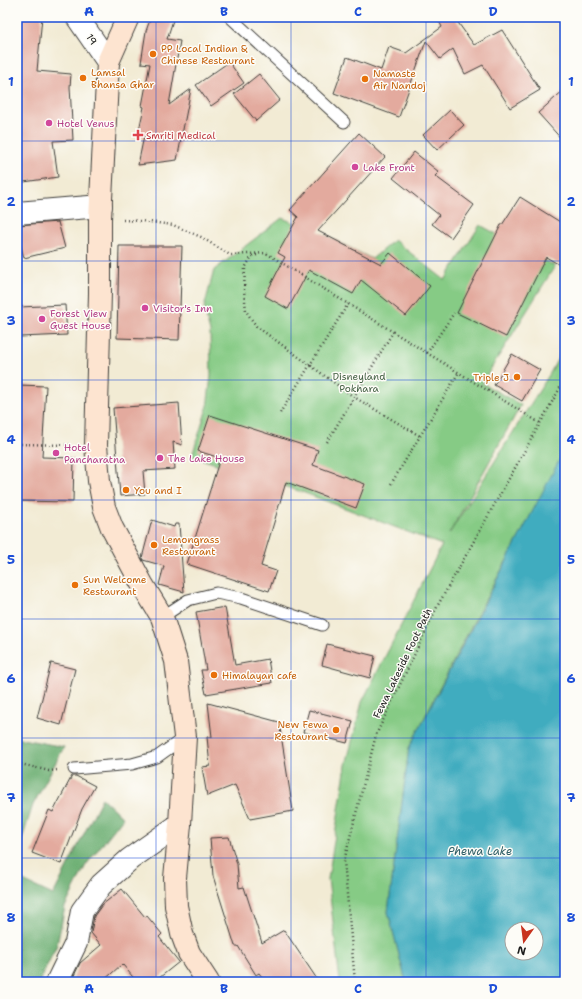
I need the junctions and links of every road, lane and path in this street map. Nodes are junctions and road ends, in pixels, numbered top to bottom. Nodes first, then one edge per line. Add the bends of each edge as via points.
1 (77, 17) edge
2 (128, 17) edge
3 (230, 17) edge
4 (108, 62) junction
5 (344, 122) dead end
6 (17, 213) edge
7 (100, 213) junction
8 (266, 253) junction
9 (348, 304) junction
10 (454, 313) dead end
11 (393, 332) junction
12 (427, 353) junction
13 (310, 366) junction
14 (459, 372) junction
15 (565, 379) edge
16 (354, 397) junction
17 (280, 413) dead end
18 (540, 423) junction
19 (420, 436) junction
20 (327, 442) dead end
21 (17, 444) edge
22 (96, 445) junction
23 (391, 484) dead end
24 (162, 617) junction
25 (322, 625) dead end
26 (185, 737) junction
27 (17, 764) edge
28 (74, 769) joint
29 (180, 824) junction
30 (58, 980) dead end
31 (208, 982) edge
32 (355, 982) edge

1 - 4 street, 19
2 - 4 main road
3 - 5 lane
4 - 7 main road
6 - 7 street
7 - 8 path via 173,225 202,238 230,255
7 - 22 main road
8 - 9 path
8 - 13 path via 252,256 245,268 246,311 256,326
9 - 11 path
9 - 13 path
10 - 12 path
11 - 12 path
11 - 16 path
12 - 14 path
13 - 16 path
13 - 17 path
14 - 18 path
14 - 19 path
15 - 18 path, Fewa Lakeside Foot Path
16 - 19 path
16 - 20 path
18 - 32 path, Fewa Lakeside Foot Path via 438,605 376,735 344,861
19 - 23 path
21 - 22 path
22 - 24 main road via 104,507 112,528
24 - 25 lane via 188,600 216,593 241,598
24 - 26 main road via 176,661
26 - 28 lane via 157,757 132,764
26 - 29 main road
27 - 28 path via 49,771
29 - 30 street via 130,859 101,885 82,911 76,943
29 - 31 main road via 174,878 176,906 189,953

